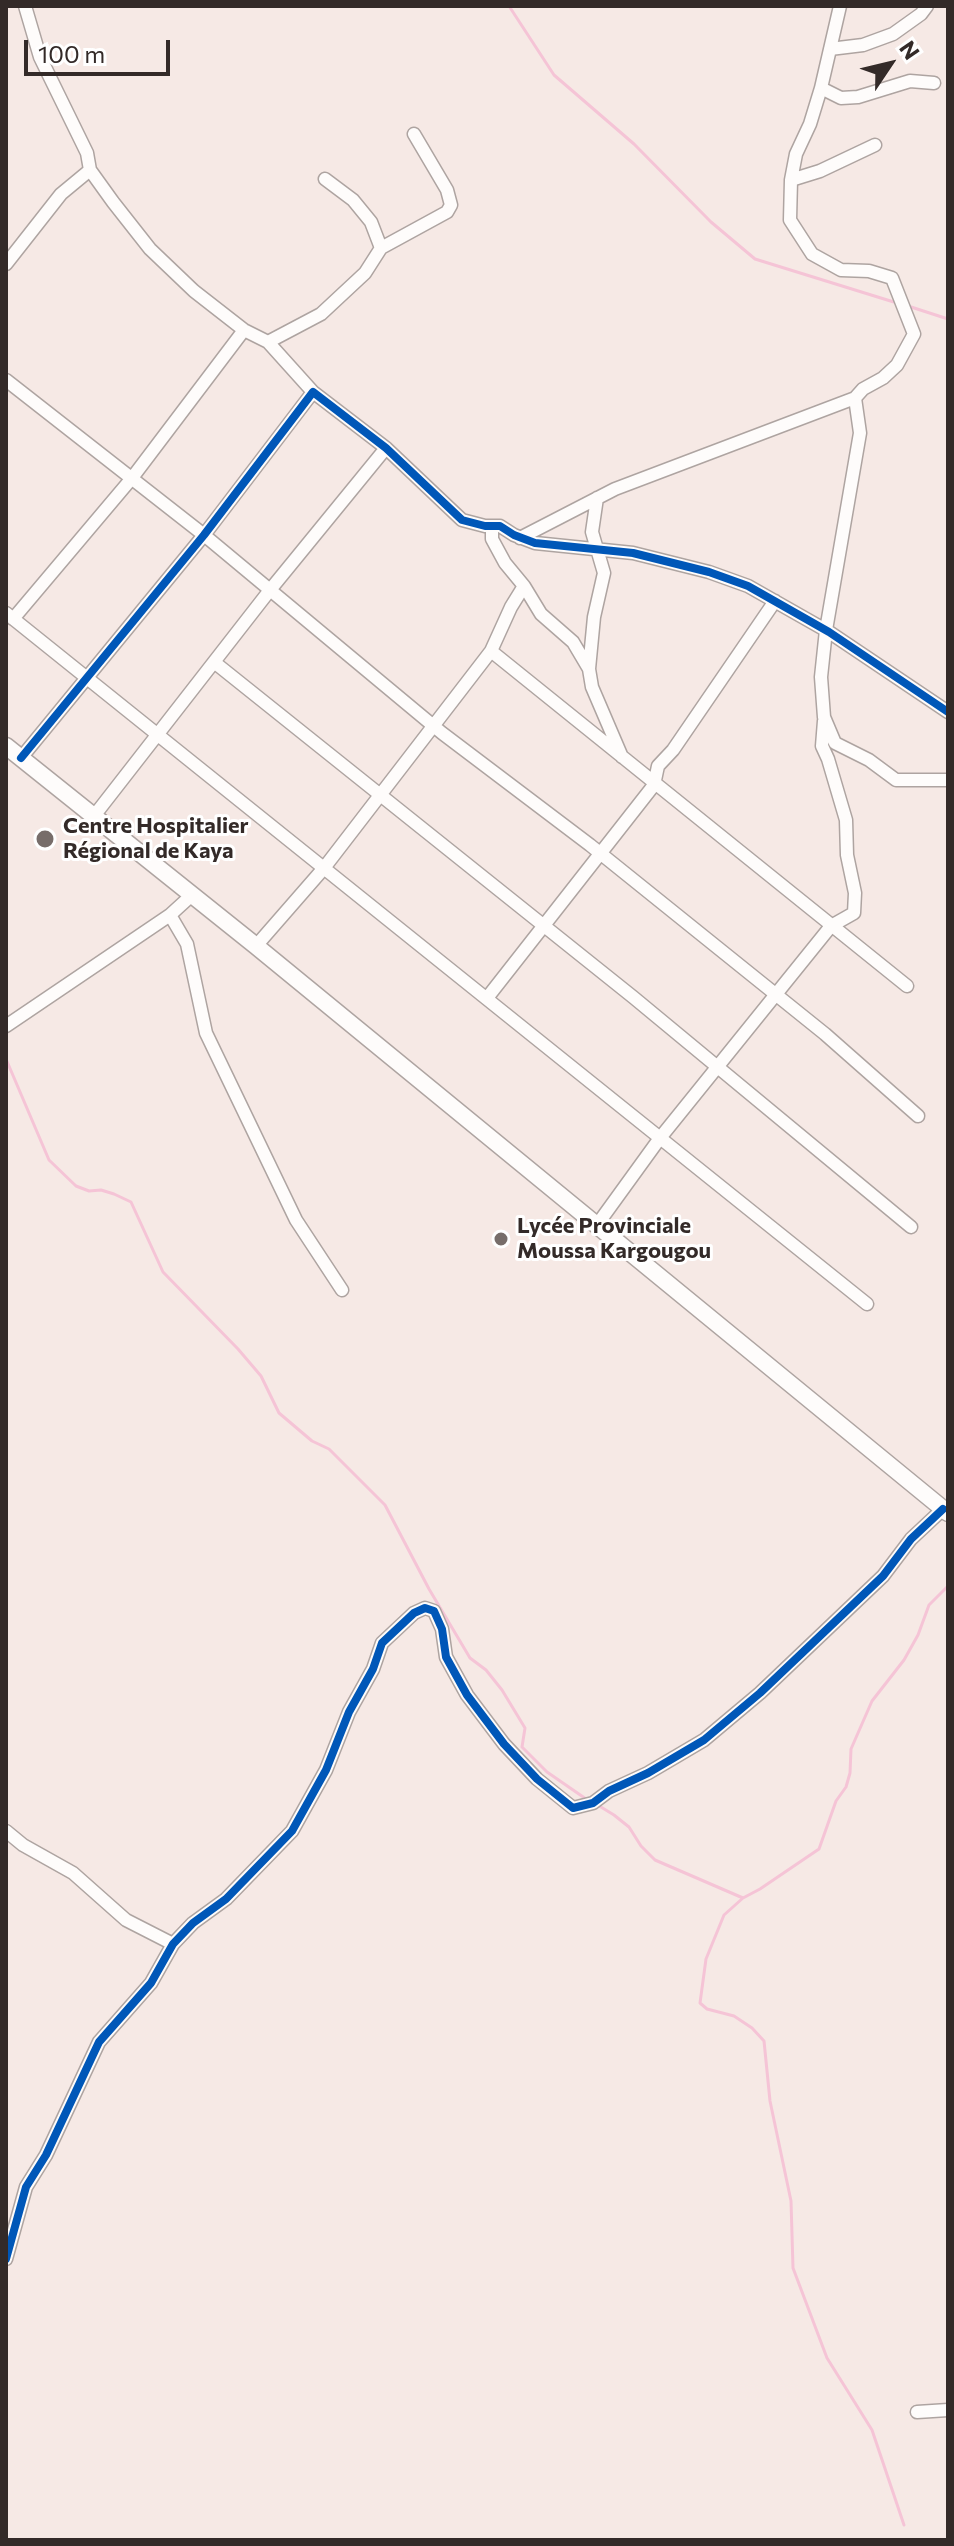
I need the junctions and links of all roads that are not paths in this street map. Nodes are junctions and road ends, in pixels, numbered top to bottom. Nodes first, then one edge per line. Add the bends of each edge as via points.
1 (25, 6) edge
2 (840, 6) edge
3 (927, 6) edge
4 (830, 49) junction
5 (934, 83) dead end
6 (821, 88) junction
7 (414, 134) dead end
8 (875, 145) dead end
9 (90, 170) junction
10 (325, 179) dead end
11 (791, 180) junction
12 (381, 248) junction
13 (6, 264) edge
14 (244, 330) junction
15 (268, 342) junction
16 (6, 380) edge
17 (313, 392) junction
18 (855, 398) junction
19 (386, 448) junction
20 (132, 478) junction
21 (597, 498) junction
22 (492, 526) junction
23 (204, 535) junction
24 (520, 538) junction
25 (598, 550) junction
26 (524, 586) junction
27 (270, 590) junction
28 (775, 601) junction
29 (10, 616) edge
30 (826, 630) junction
31 (491, 651) junction
32 (214, 662) junction
33 (589, 669) junction
34 (87, 678) junction
35 (948, 712) edge
36 (824, 717) junction
37 (434, 725) junction
38 (158, 735) junction
39 (6, 746) edge
40 (21, 758) junction
41 (623, 759) junction
42 (948, 780) edge
43 (654, 785) junction
44 (381, 795) junction
45 (94, 816) junction
46 (600, 853) junction
47 (324, 868) junction
48 (193, 894) junction
49 (170, 915) junction
50 (543, 926) junction
51 (831, 926) junction
52 (256, 946) junction
53 (907, 986) dead end
54 (776, 994) junction
55 (487, 998) junction
56 (6, 1026) edge
57 (717, 1067) junction
58 (918, 1116) dead end
59 (660, 1138) junction
60 (597, 1225) junction
61 (911, 1227) dead end
62 (342, 1290) dead end
63 (867, 1304) dead end
64 (946, 1511) edge
65 (6, 1831) edge
66 (173, 1944) junction
67 (6, 2259) edge
68 (948, 2410) edge
69 (917, 2412) dead end

1 - 9 street via 40,57 87,153
2 - 4 street
3 - 4 street via 893,34
4 - 6 street
5 - 6 street via 910,81 841,98
6 - 11 street
7 - 12 street via 451,205
8 - 11 street
9 - 13 street via 61,194
9 - 14 street via 150,249
10 - 12 street via 371,222
11 - 18 street via 790,220 812,254 841,270 892,278 914,334 897,365
12 - 15 street via 365,273 321,314
14 - 15 street
14 - 20 street
15 - 17 street
16 - 20 street
17 - 19 street
17 - 23 street
18 - 21 street
18 - 30 street via 860,433
19 - 22 street via 462,520
19 - 27 street
20 - 23 street
20 - 29 street
21 - 24 street
21 - 25 street via 592,532
22 - 24 street
22 - 26 street via 492,539
23 - 27 street
23 - 34 street
24 - 25 street
25 - 28 street via 709,572
25 - 33 street via 604,573
26 - 31 street
26 - 33 street via 541,614 573,642
27 - 32 street
27 - 37 street
28 - 30 street
28 - 43 street via 658,766
29 - 34 street
30 - 35 street
30 - 36 street
31 - 37 street
31 - 41 street
32 - 38 street
32 - 44 street
33 - 41 street
34 - 38 street
34 - 40 street
36 - 42 street via 835,743 896,780
36 - 51 street via 822,746 846,820 855,893 854,913
37 - 44 street
37 - 46 street
38 - 45 street
38 - 47 street
39 - 40 main road
40 - 45 main road
41 - 43 street
43 - 46 street
43 - 51 street
44 - 47 street
44 - 50 street
45 - 48 main road
46 - 50 street
46 - 54 street
47 - 52 street
47 - 55 street
48 - 49 street
48 - 52 main road
49 - 56 street
49 - 62 street via 187,944 206,1033 296,1220
50 - 55 street
50 - 57 street
51 - 53 street
51 - 54 street
52 - 60 main road
54 - 57 street
54 - 58 street
55 - 59 street
57 - 59 street
57 - 61 street
59 - 60 street
59 - 63 street
60 - 64 main road
64 - 66 street via 911,1539 883,1576 760,1693 704,1740 593,1803 573,1808 504,1744 467,1695 446,1657 434,1611 414,1613 382,1643 326,1770 292,1831
65 - 66 street via 73,1873 126,1920
66 - 67 street via 151,1983 99,2042 26,2187
68 - 69 street

